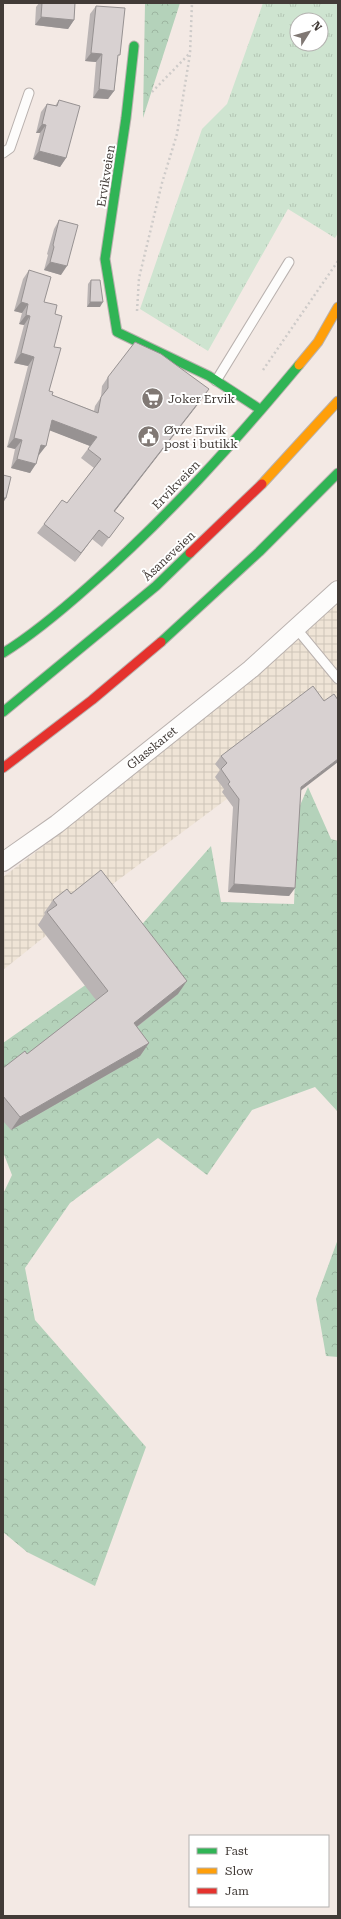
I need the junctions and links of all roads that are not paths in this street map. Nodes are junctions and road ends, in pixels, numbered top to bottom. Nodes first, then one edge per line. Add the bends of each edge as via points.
1 (134, 46) dead end
2 (29, 93) dead end
3 (3, 153) edge
4 (289, 262) dead end
5 (338, 308) edge
6 (216, 381) junction
7 (338, 402) edge
8 (262, 410) junction
9 (338, 473) edge
10 (338, 590) edge
11 (296, 628) junction
12 (3, 652) edge
13 (338, 679) edge
14 (3, 712) edge
15 (3, 768) edge
16 (3, 862) edge

1 - 6 main road, Ervikveien via 105,259 117,332
2 - 3 lane via 10,148
4 - 6 lane
5 - 8 main road, Ervikveien via 318,342
6 - 8 main road, Ervikveien
7 - 14 main road, Åsaneveien via 264,482 156,586
8 - 12 main road, Ervikveien via 126,554 58,613 18,644
9 - 15 main road via 180,625 113,684
10 - 11 street, Glasskaret
11 - 13 lane
11 - 16 street, Glasskaret via 251,669 57,824

